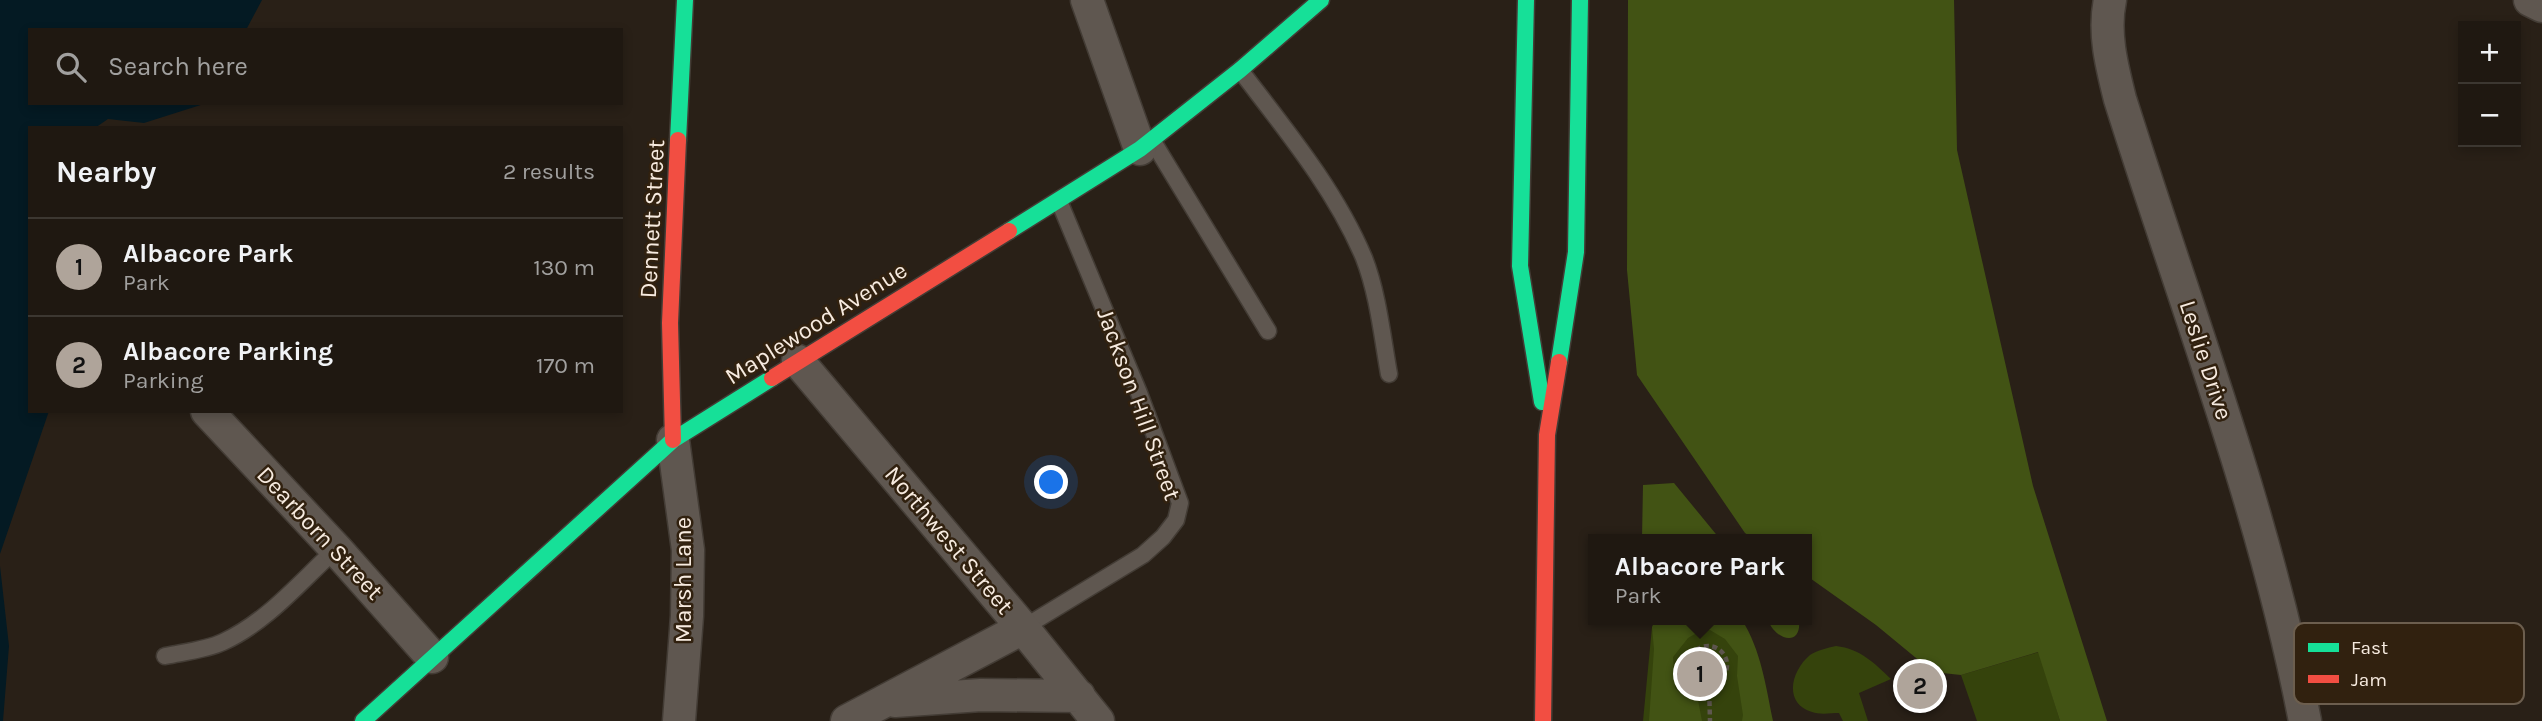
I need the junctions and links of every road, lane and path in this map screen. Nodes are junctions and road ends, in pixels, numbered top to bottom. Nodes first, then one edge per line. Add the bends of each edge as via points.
1 (685, 0) edge
2 (1087, 0) edge
3 (1321, 0) edge
4 (1526, 0) edge
5 (1580, 0) edge
6 (2110, 0) edge
7 (2530, 0) edge
8 (2542, 6) edge
9 (1240, 70) junction
10 (1146, 145) junction
11 (1059, 201) junction
12 (1268, 331) dead end
13 (798, 360) junction
14 (1388, 374) dead end
15 (209, 413) edge
16 (1547, 435) junction
17 (673, 440) junction
18 (336, 549) junction
19 (1023, 628) junction
20 (165, 656) dead end
21 (432, 657) junction
22 (2294, 666) edge
23 (1709, 684) junction
24 (1079, 696) junction
25 (883, 702) junction
26 (363, 721) edge
27 (678, 721) edge
28 (847, 721) edge
29 (1098, 721) edge
30 (1542, 721) edge
31 (1710, 721) edge

1 - 17 street, Dennett Street via 670,323
2 - 10 street
3 - 9 street, Maplewood Avenue
4 - 16 street via 1520,266
5 - 16 street via 1576,253
6 - 22 street, Leslie Drive via 2106,16 2110,58 2120,99 2250,495
7 - 8 street
9 - 10 street, Maplewood Avenue
9 - 14 lane via 1298,146 1364,259 1376,299
10 - 11 street, Maplewood Avenue
10 - 12 lane
11 - 13 street, Maplewood Avenue
11 - 19 lane, Jackson Hill Street via 1180,503 1176,520 1143,555
13 - 17 street, Maplewood Avenue
13 - 19 street, Northwest Street
15 - 18 street, Dearborn Street
16 - 30 street
17 - 21 street, Maplewood Avenue
17 - 27 street, Marsh Lane via 688,550
18 - 20 lane via 250,626 222,643
18 - 21 street, Dearborn Street
19 - 24 street, Northwest Street
19 - 25 street, Jackson Hill Street
21 - 26 street, Maplewood Avenue
23 - 23 path via 1697,681 1689,670 1694,652 1705,646 1718,648 1728,664 1725,676
23 - 31 path
24 - 25 street, Jackson Hill Street via 981,695
24 - 29 street, Northwest Street
25 - 28 street, Jackson Hill Street

